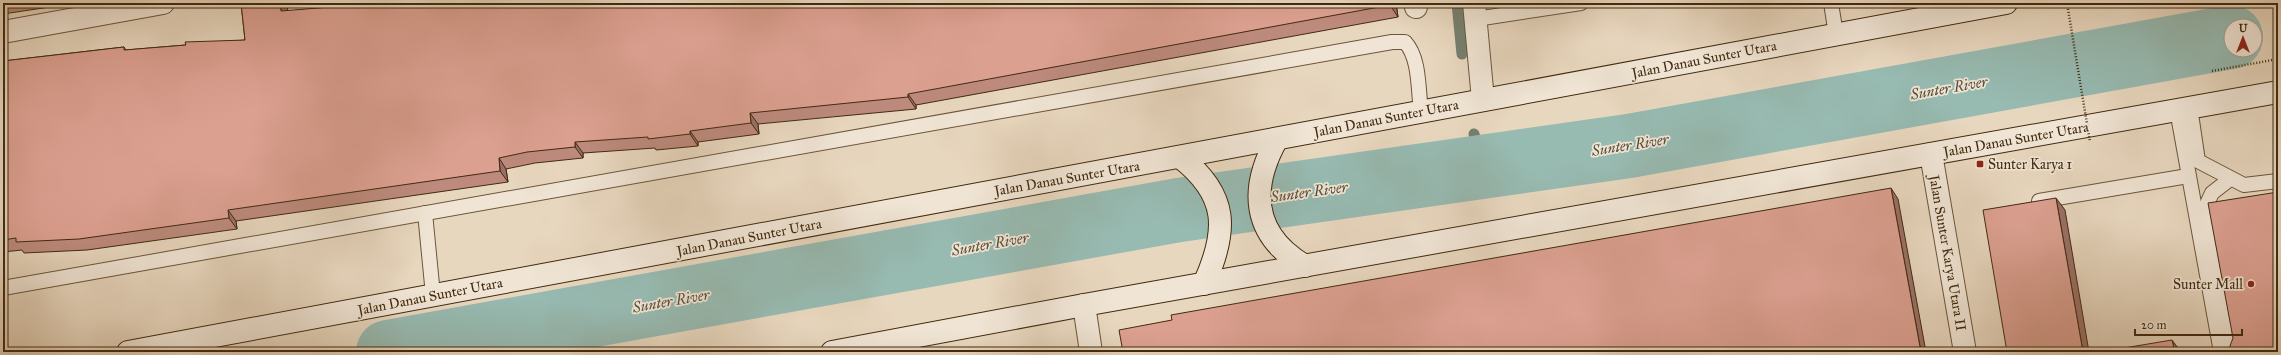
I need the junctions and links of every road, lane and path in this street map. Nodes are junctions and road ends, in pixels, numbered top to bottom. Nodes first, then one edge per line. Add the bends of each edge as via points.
1 (163, 3) edge
2 (1581, 3) edge
3 (1831, 3) edge
4 (2006, 3) edge
5 (2066, 3) edge
6 (1475, 11) edge
7 (3, 32) edge
8 (1836, 35) junction
9 (2278, 92) edge
10 (1483, 100) junction
11 (2183, 108) junction
12 (1421, 112) junction
13 (1277, 139) junction
14 (2090, 142) dead end
15 (1931, 154) junction
16 (1180, 157) junction
17 (2188, 176) junction
18 (2230, 179) junction
19 (2278, 181) edge
20 (2024, 203) edge
21 (425, 213) junction
22 (1305, 266) junction
23 (1204, 284) junction
24 (3, 288) edge
25 (433, 295) junction
26 (1084, 305) junction
27 (128, 352) edge
28 (832, 352) edge
29 (1091, 352) edge
30 (1965, 352) edge
31 (2220, 352) edge
32 (2233, 352) edge

1 - 7 main road
2 - 6 lane
3 - 8 lane
4 - 8 main road, Jalan Danau Sunter Utara
5 - 14 path, bridge
6 - 10 main road
8 - 10 main road, Jalan Danau Sunter Utara
9 - 11 main road, Jalan Danau Sunter Utara
10 - 12 main road, Jalan Danau Sunter Utara
11 - 15 main road, Jalan Danau Sunter Utara
11 - 17 lane
11 - 18 lane via 2198,161
12 - 13 main road, Jalan Danau Sunter Utara
12 - 21 lane via 1411,48 1405,42 1392,42
13 - 16 main road, Jalan Danau Sunter Utara
13 - 22 main road via 1261,171 1258,195 1264,222 1274,241 1291,258
15 - 22 main road, Jalan Danau Sunter Utara
15 - 30 main road, Jalan Sunter Karya Utara II
16 - 23 main road via 1205,180 1217,203 1220,221 1219,243
16 - 25 main road, Jalan Danau Sunter Utara
17 - 20 lane
17 - 31 lane
18 - 19 lane via 2253,186
18 - 32 lane via 2212,193 2206,206
21 - 24 lane
21 - 25 lane
22 - 23 main road, Jalan Danau Sunter Utara
23 - 26 main road, Jalan Danau Sunter Utara
25 - 27 main road, Jalan Danau Sunter Utara
26 - 28 main road, Jalan Danau Sunter Utara
26 - 29 main road

